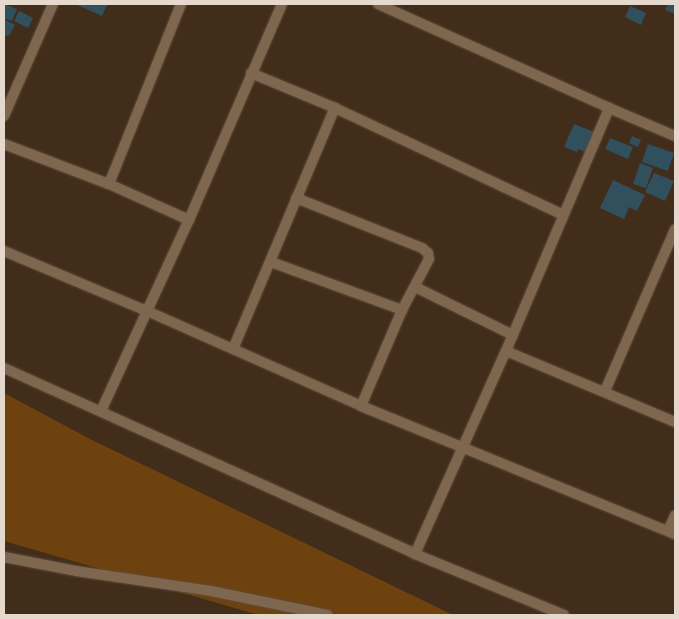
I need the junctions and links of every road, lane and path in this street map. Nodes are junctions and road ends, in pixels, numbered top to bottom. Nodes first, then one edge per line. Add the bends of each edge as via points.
1 (53, 4) edge
2 (181, 4) edge
3 (282, 4) edge
4 (378, 4) edge
5 (251, 73) junction
6 (335, 108) junction
7 (609, 108) junction
8 (4, 116) edge
9 (675, 136) edge
10 (4, 144) edge
11 (109, 184) junction
12 (296, 198) junction
13 (563, 215) junction
14 (189, 220) junction
15 (675, 229) edge
16 (4, 251) edge
17 (271, 262) junction
18 (415, 287) junction
19 (402, 310) junction
20 (147, 311) junction
21 (513, 335) junction
22 (234, 349) junction
23 (506, 351) junction
24 (4, 368) edge
25 (605, 391) junction
26 (361, 406) junction
27 (101, 411) junction
28 (675, 422) edge
29 (464, 447) junction
30 (675, 515) edge
31 (672, 533) edge
32 (415, 554) junction
33 (4, 557) edge
34 (328, 615) edge
35 (564, 615) edge

1 - 8 street
2 - 11 street
3 - 5 street
4 - 7 street
5 - 6 street
5 - 14 street
6 - 12 street
6 - 13 street
7 - 9 street
7 - 13 street
10 - 11 street
11 - 14 street
12 - 17 street
12 - 18 street via 426,250 429,259
13 - 21 street
14 - 20 street
15 - 25 street
16 - 20 street
17 - 19 street
17 - 22 street
18 - 19 street
18 - 21 street
19 - 26 street
20 - 22 street
20 - 27 street
21 - 23 street
22 - 26 street
23 - 25 street
23 - 29 street
24 - 27 street
25 - 28 street
26 - 29 street
27 - 32 street
29 - 31 street
29 - 32 street
30 - 31 street
32 - 35 street
33 - 34 street via 211,591

